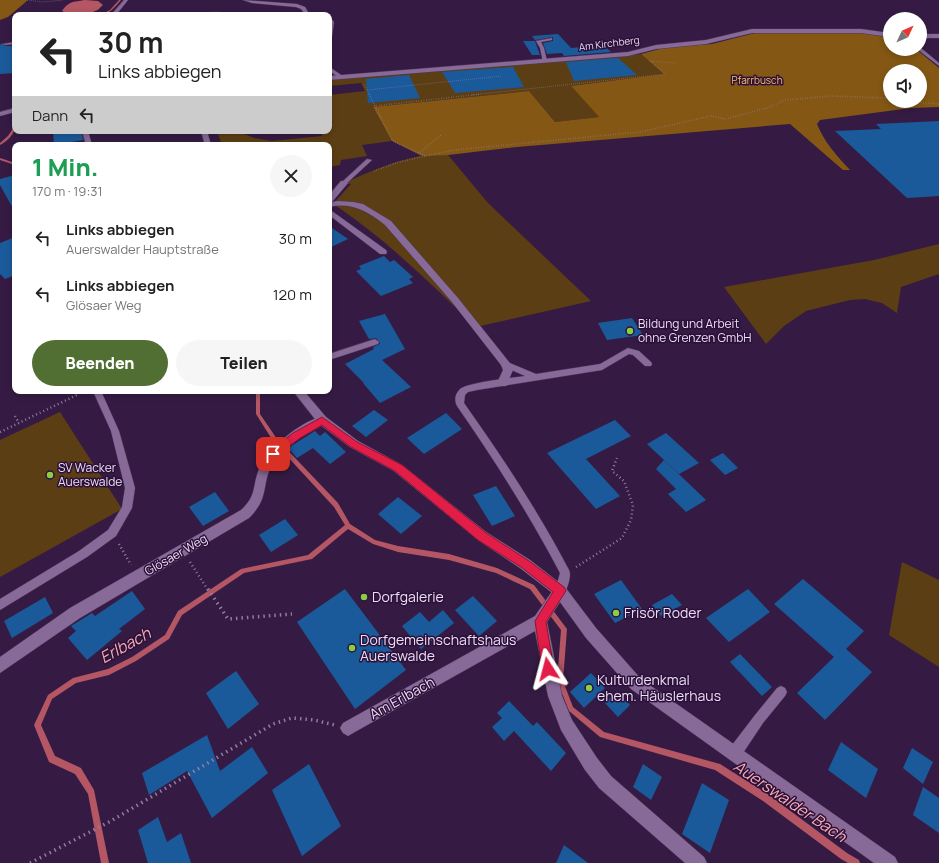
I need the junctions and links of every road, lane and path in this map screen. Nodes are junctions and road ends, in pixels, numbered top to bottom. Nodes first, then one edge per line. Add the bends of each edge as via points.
1 (27, 0) edge
2 (63, 0) edge
3 (126, 0) edge
4 (245, 0) edge
5 (289, 2) edge
6 (116, 12) edge
7 (306, 12) dead end
8 (883, 34) edge
9 (927, 36) edge
10 (939, 36) edge
11 (550, 39) dead end
12 (5, 44) dead end
13 (12, 44) edge
14 (927, 55) edge
15 (545, 61) junction
16 (650, 61) junction
17 (642, 62) dead end
18 (675, 63) dead end
19 (939, 65) edge
20 (332, 71) edge
21 (360, 75) junction
22 (508, 76) dead end
23 (342, 77) junction
24 (332, 78) edge
25 (367, 90) junction
26 (883, 97) edge
27 (927, 103) edge
28 (939, 104) edge
29 (374, 106) junction
30 (12, 111) edge
31 (0, 114) edge
32 (441, 135) dead end
33 (419, 153) junction
34 (426, 156) junction
35 (370, 160) dead end
36 (372, 172) dead end
37 (344, 183) joint
38 (332, 197) edge
39 (332, 204) edge
40 (332, 213) edge
41 (383, 252) dead end
42 (375, 342) dead end
43 (332, 356) edge
44 (505, 364) junction
45 (648, 364) dead end
46 (537, 378) junction
47 (502, 383) junction
48 (98, 394) edge
49 (300, 394) edge
50 (77, 395) dead end
51 (15, 416) dead end
52 (322, 420) junction
53 (19, 423) junction
54 (0, 432) edge
55 (617, 458) dead end
56 (112, 533) junction
57 (183, 552) junction
58 (565, 573) junction
59 (139, 577) junction
60 (557, 596) junction
61 (0, 605) edge
62 (292, 614) dead end
63 (542, 618) junction
64 (0, 666) edge
65 (781, 692) dead end
66 (348, 728) joint
67 (734, 754) junction
68 (30, 863) edge
69 (698, 863) edge
70 (889, 863) edge

1 - 2 path
3 - 6 street
4 - 5 street via 263,4
5 - 7 street via 303,6
8 - 15 street, Am Kirchberg via 861,31 752,31 706,42 656,46 628,54
9 - 10 street
11 - 15 lane via 538,41
12 - 13 lane
14 - 19 lane
15 - 21 street, Am Kirchberg
16 - 17 path
16 - 18 path
16 - 29 path via 665,74
20 - 23 lane
21 - 23 street, Am Kirchberg
21 - 25 path
22 - 25 path
23 - 24 street, Am Kirchberg
25 - 29 path
26 - 34 path via 831,96 785,100 768,108 725,119 710,116 654,129
27 - 28 path
29 - 33 path via 395,142
30 - 31 street
32 - 33 path
33 - 34 path
34 - 36 path
35 - 37 lane
37 - 38 street
39 - 44 street via 344,202 357,204 388,224 455,300
40 - 41 street
42 - 43 lane
44 - 46 lane
44 - 47 street via 508,370
45 - 46 lane via 636,353 628,351 602,367
46 - 47 lane
47 - 58 lane via 467,388 460,393 460,404 504,467 542,529
48 - 56 lane via 115,431 130,488 127,508
49 - 52 street
50 - 53 path
51 - 53 path
52 - 57 street, Glösaer Weg via 273,454 265,466 255,506
52 - 60 street via 354,444 398,468 482,536 525,564
53 - 54 path
55 - 58 path via 612,470 624,481 633,505 632,520 622,538
56 - 59 path
56 - 61 lane
57 - 59 street, Glösaer Weg
57 - 62 path via 228,619
58 - 60 lane
59 - 64 street, Glösaer Weg via 75,613
60 - 63 street
60 - 67 street via 636,684
63 - 66 street, Am Erlbach
63 - 69 street via 548,669 555,696 566,724 591,764 605,782
65 - 67 lane
66 - 68 path via 292,718 273,724 111,821
67 - 70 street

